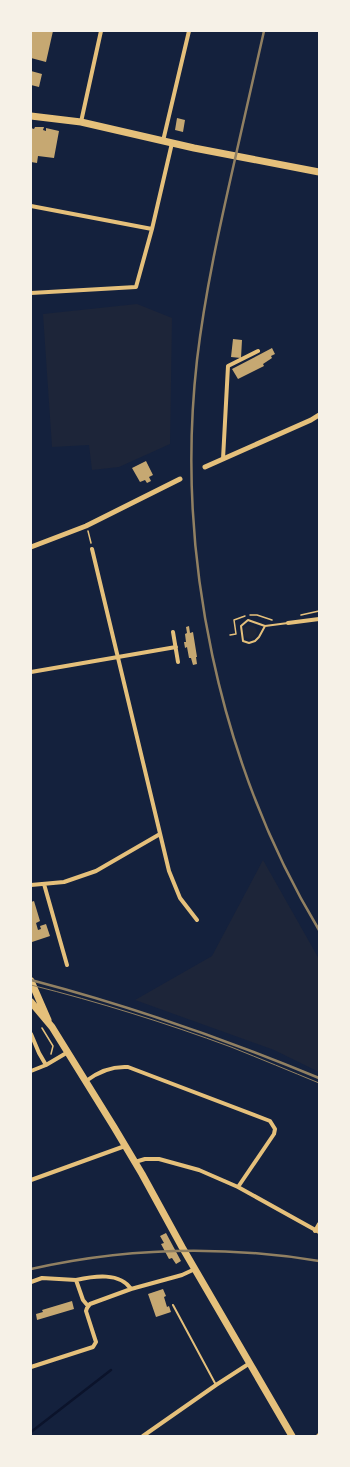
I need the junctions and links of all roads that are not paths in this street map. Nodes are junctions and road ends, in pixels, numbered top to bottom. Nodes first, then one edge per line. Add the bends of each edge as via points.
1 (101, 31) edge
2 (189, 31) edge
3 (31, 116) edge
4 (80, 122) junction
5 (163, 141) junction
6 (172, 143) junction
7 (319, 172) edge
8 (31, 206) edge
9 (152, 230) junction
10 (31, 293) edge
11 (258, 351) dead end
12 (319, 414) edge
13 (223, 459) junction
14 (205, 467) dead end
15 (180, 479) dead end
16 (31, 547) edge
17 (92, 549) road end
18 (319, 618) edge
19 (288, 623) joint
20 (265, 626) junction
21 (173, 632) dead end
22 (176, 647) junction
23 (118, 656) junction
24 (178, 662) dead end
25 (31, 672) edge
26 (160, 834) junction
27 (44, 884) junction
28 (31, 885) edge
29 (197, 920) dead end
30 (67, 965) dead end
31 (31, 981) edge
32 (31, 1002) edge
33 (52, 1027) junction
34 (31, 1034) edge
35 (68, 1052) junction
36 (46, 1064) junction
37 (31, 1071) edge
38 (86, 1080) junction
39 (125, 1146) junction
40 (135, 1162) junction
41 (31, 1180) edge
42 (238, 1187) junction
43 (319, 1224) edge
44 (317, 1232) edge
45 (195, 1269) junction
46 (76, 1280) junction
47 (31, 1282) edge
48 (131, 1290) junction
49 (173, 1305) dead end
50 (88, 1306) junction
51 (250, 1363) junction
52 (31, 1367) edge
53 (216, 1385) junction
54 (143, 1436) edge
55 (292, 1436) edge

1 - 4 street
2 - 5 street
3 - 4 main road
4 - 5 main road
5 - 6 main road
6 - 7 main road
6 - 9 street
8 - 9 street
9 - 10 street via 136,287
11 - 13 street via 228,366
12 - 13 street via 311,420
13 - 14 street
15 - 16 street via 86,526
17 - 23 street
18 - 19 street
19 - 20 lane
20 - 20 lane via 255,641 243,641 241,626 244,622 250,621
21 - 22 street
22 - 23 street
22 - 24 street
23 - 25 street
23 - 26 street
26 - 27 street via 96,871 64,882
26 - 29 street via 169,871 180,898
27 - 28 street
27 - 30 street
31 - 33 main road
32 - 33 main road
33 - 35 main road
34 - 36 street
35 - 36 street
35 - 38 main road
36 - 37 street
38 - 39 main road
38 - 42 street via 106,1069 128,1067 270,1121 275,1129 274,1134
39 - 40 main road
39 - 41 street
40 - 42 street via 149,1158 176,1163 200,1170
40 - 45 main road
42 - 44 street
43 - 44 street
45 - 48 street
45 - 51 main road
46 - 47 street via 42,1278
46 - 48 street via 93,1276 106,1277 121,1280
46 - 50 street via 83,1300
48 - 50 street via 93,1302
49 - 53 lane
50 - 52 street via 86,1311 96,1342 93,1347
51 - 53 street
51 - 55 main road
53 - 54 street

